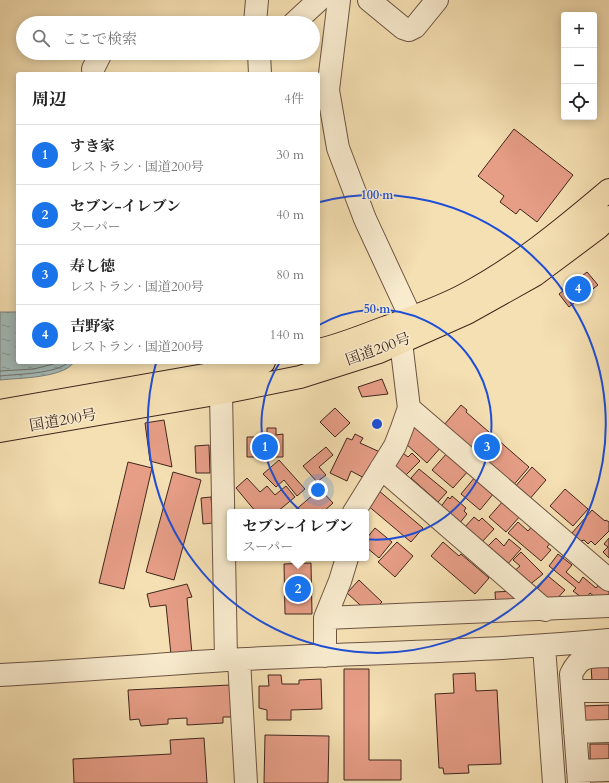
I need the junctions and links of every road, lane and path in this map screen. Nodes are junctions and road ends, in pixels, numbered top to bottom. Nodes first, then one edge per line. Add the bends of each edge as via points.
1 (258, 0) edge
2 (319, 0) edge
3 (339, 0) edge
4 (369, 0) edge
5 (438, 0) edge
6 (256, 16) edge
7 (302, 16) edge
8 (259, 60) edge
9 (260, 72) edge
10 (609, 190) edge
11 (609, 217) edge
12 (411, 318) junction
13 (401, 342) junction
14 (320, 350) edge
15 (255, 364) edge
16 (216, 373) junction
17 (221, 393) junction
18 (409, 408) junction
19 (0, 411) edge
20 (0, 431) edge
21 (381, 468) junction
22 (356, 509) edge
23 (227, 526) edge
24 (229, 561) edge
25 (346, 561) edge
26 (609, 580) edge
27 (609, 606) edge
28 (545, 610) junction
29 (325, 618) junction
30 (609, 640) edge
31 (544, 646) junction
32 (325, 656) junction
33 (609, 656) edge
34 (233, 660) junction
35 (0, 675) edge
36 (572, 691) junction
37 (609, 691) edge
38 (609, 731) edge
39 (575, 732) junction
40 (552, 756) junction
41 (578, 769) edge
42 (609, 770) edge
43 (246, 783) edge
44 (554, 783) edge

1 - 6 street
2 - 7 street
3 - 12 street via 328,90 338,148 365,219
4 - 5 street via 409,30 415,28
8 - 9 street
10 - 12 highway, 国道200号 via 525,258 463,296
11 - 13 highway, 国道200号 via 535,275 467,313
12 - 14 highway, 国道200号
13 - 17 highway, 国道200号 via 379,352 300,376
13 - 18 street
15 - 16 highway, 国道200号
16 - 17 street
16 - 19 highway, 国道200号
17 - 20 highway, 国道200号
17 - 23 street
18 - 21 street via 395,446
18 - 26 street
21 - 22 street
21 - 28 street
24 - 34 street
25 - 29 street
27 - 28 street
28 - 29 street
29 - 32 street
30 - 31 street
31 - 32 street
31 - 40 street
32 - 34 street
33 - 36 street via 584,658 576,664 572,674
34 - 35 street
34 - 43 street
36 - 37 street
36 - 39 street
38 - 39 street
39 - 41 street
40 - 41 street
40 - 44 street
41 - 42 street

